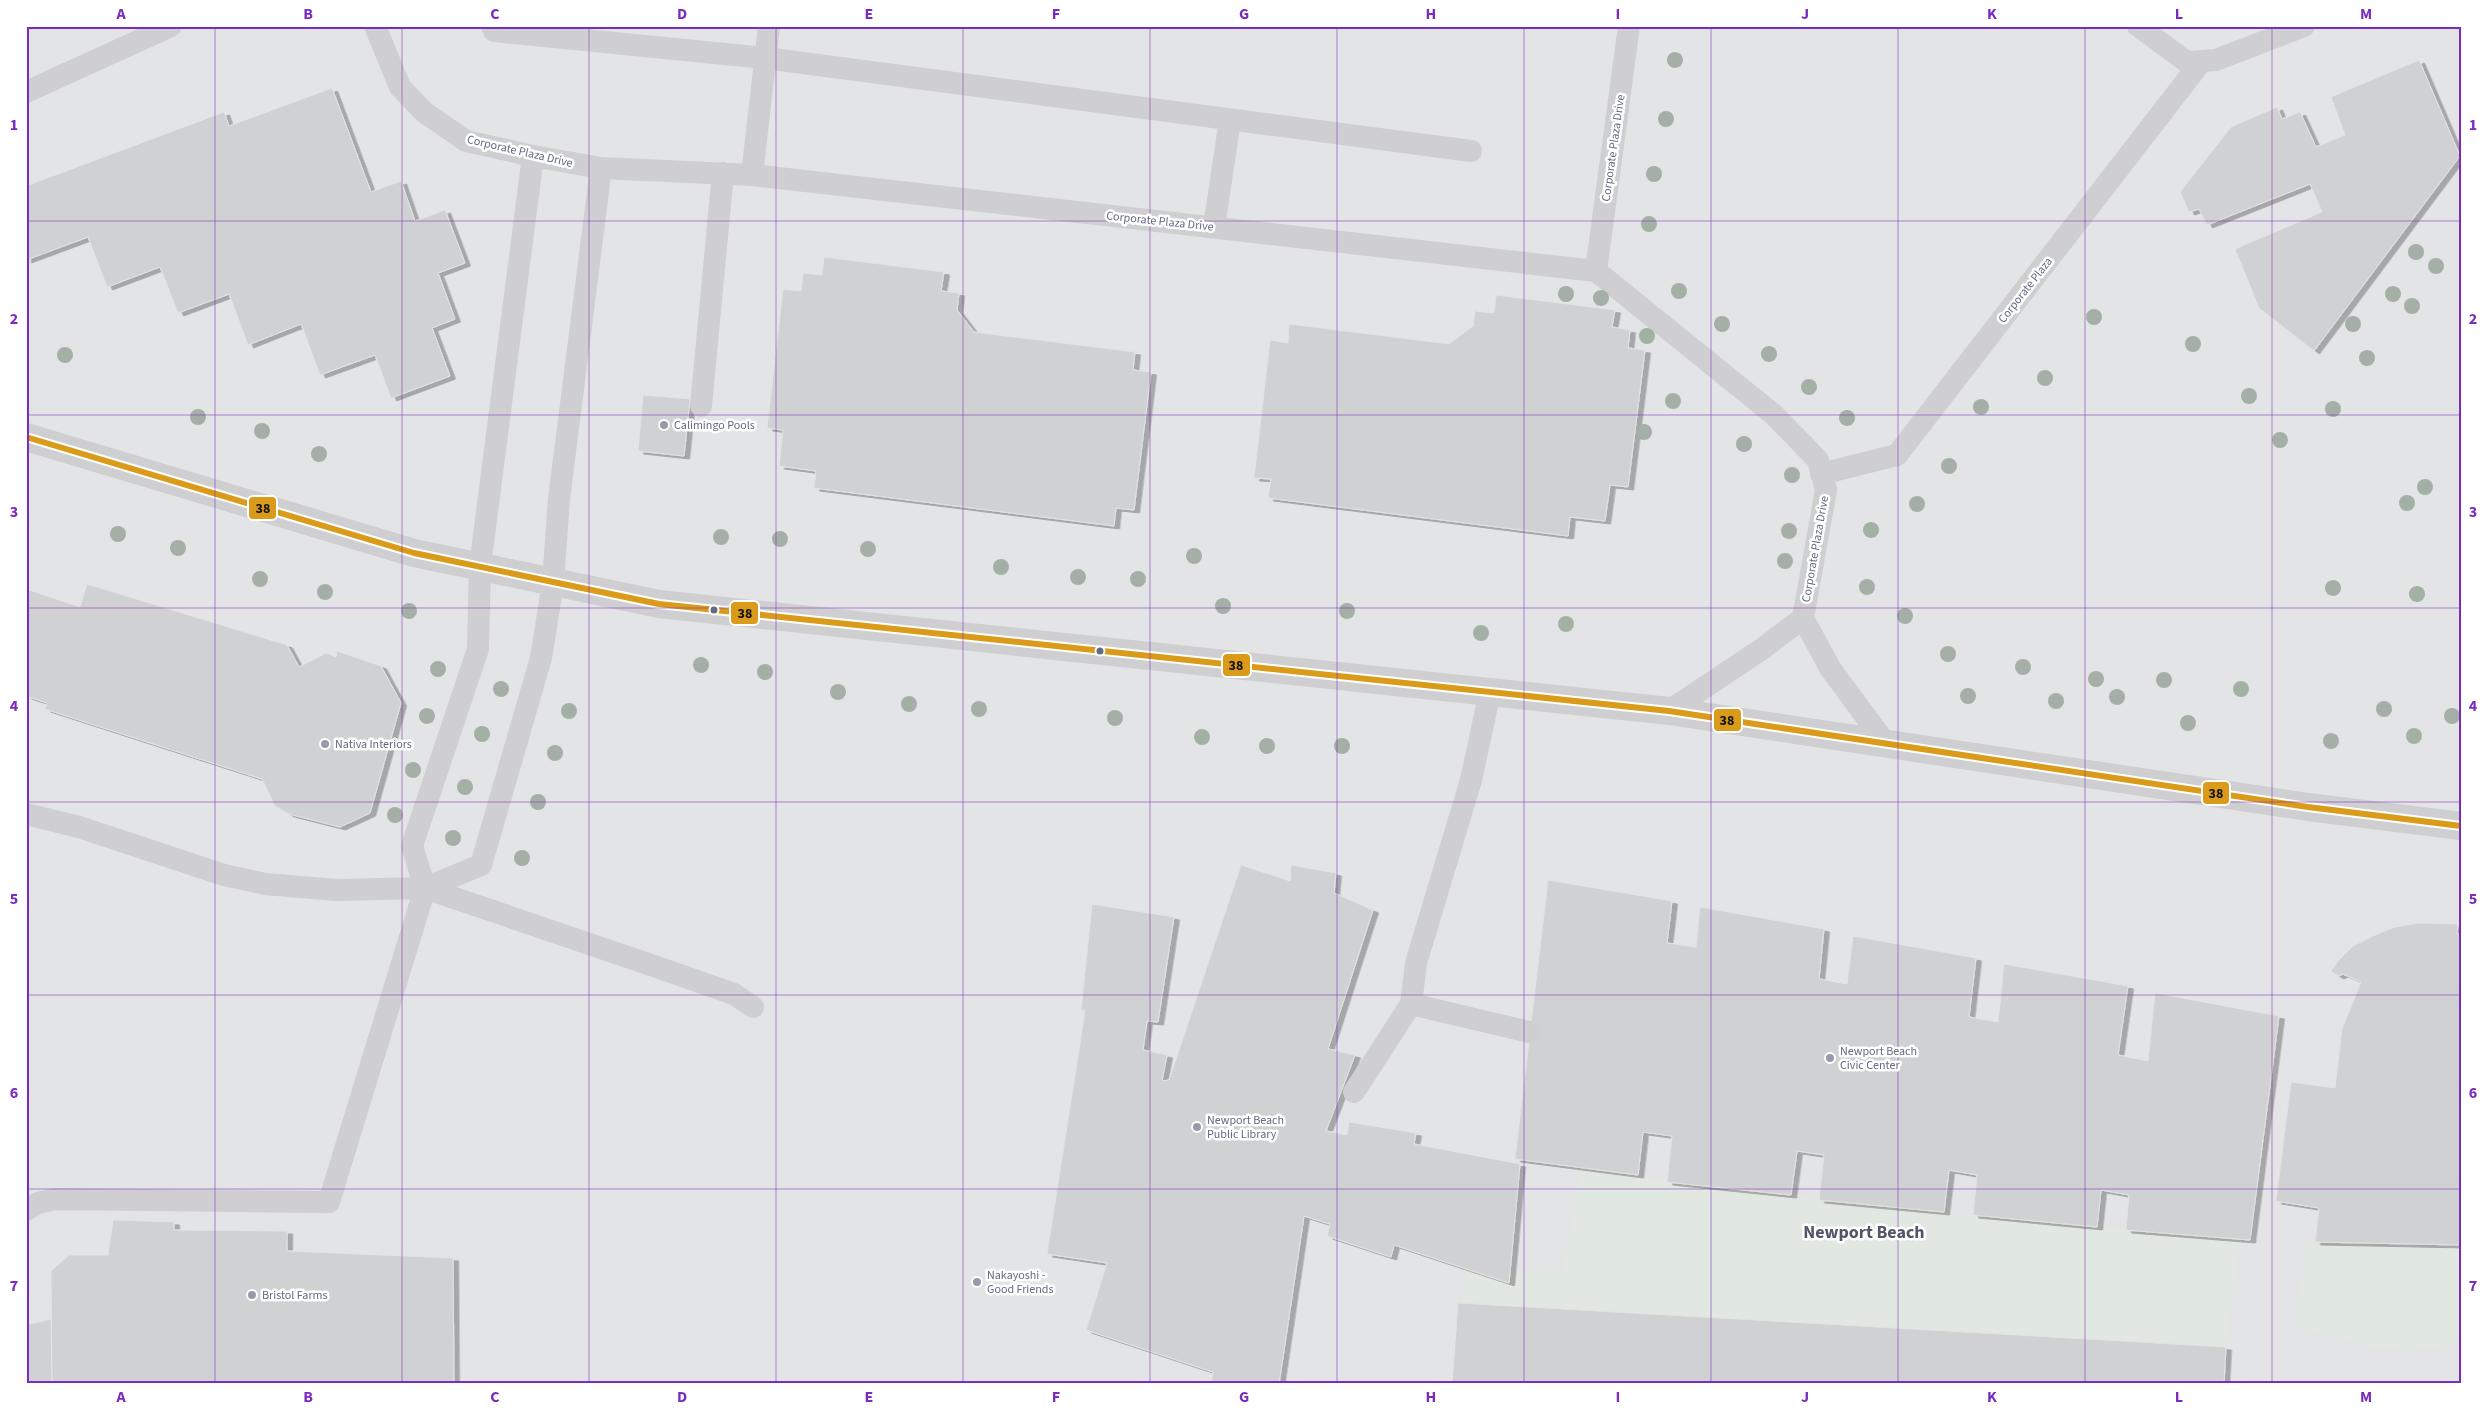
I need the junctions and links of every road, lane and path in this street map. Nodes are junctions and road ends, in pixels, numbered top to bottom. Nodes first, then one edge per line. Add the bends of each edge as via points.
1 (171, 26) edge
2 (375, 26) edge
3 (492, 26) edge
4 (769, 26) edge
5 (1629, 26) edge
6 (2138, 26) edge
7 (2304, 26) edge
8 (765, 58) junction
9 (2201, 62) junction
10 (26, 92) edge
11 (1230, 120) junction
12 (1471, 151) dead end
13 (533, 156) junction
14 (601, 168) junction
15 (724, 173) junction
16 (752, 175) junction
17 (1214, 227) junction
18 (1596, 271) junction
19 (701, 406) dead end
20 (26, 437) edge
21 (1821, 474) junction
22 (480, 566) junction
23 (552, 583) junction
24 (1803, 618) junction
25 (1490, 692) junction
26 (1669, 711) junction
27 (1886, 744) junction
28 (26, 814) edge
29 (2461, 826) edge
30 (425, 888) junction
31 (1411, 1004) junction
32 (753, 1007) dead end
33 (1529, 1032) dead end
34 (1354, 1092) dead end
35 (26, 1210) edge

1 - 10 lane
2 - 13 lane, Corporate Plaza Drive via 400,87 424,112 466,141
3 - 8 lane via 494,31
4 - 8 lane
5 - 18 lane, Corporate Plaza Drive
6 - 9 lane via 2187,62
7 - 9 lane via 2216,60
8 - 11 lane
8 - 16 lane
9 - 21 lane, Corporate Plaza via 1897,456
11 - 12 lane
11 - 17 lane
13 - 14 lane, Corporate Plaza Drive
13 - 22 lane
14 - 15 lane, Corporate Plaza Drive
14 - 23 lane via 559,500
15 - 16 lane, Corporate Plaza Drive
15 - 19 lane
16 - 17 lane, Corporate Plaza Drive
17 - 18 lane, Corporate Plaza Drive
18 - 21 lane, Corporate Plaza Drive via 1774,414 1818,460
20 - 22 street via 414,552
21 - 24 lane, Corporate Plaza Drive via 1826,490
22 - 23 street
22 - 30 lane via 478,648 412,846
23 - 25 street via 659,604
23 - 30 lane via 541,658 480,865
24 - 26 lane, Corporate Plaza Drive
24 - 27 lane via 1830,668
25 - 26 street
25 - 31 lane via 1471,780 1416,963
26 - 27 street
27 - 29 street via 2298,806
28 - 30 lane via 79,827 224,875 265,884 336,890
30 - 32 lane via 734,994
30 - 35 lane via 329,1202 55,1199
31 - 33 lane
31 - 34 lane

